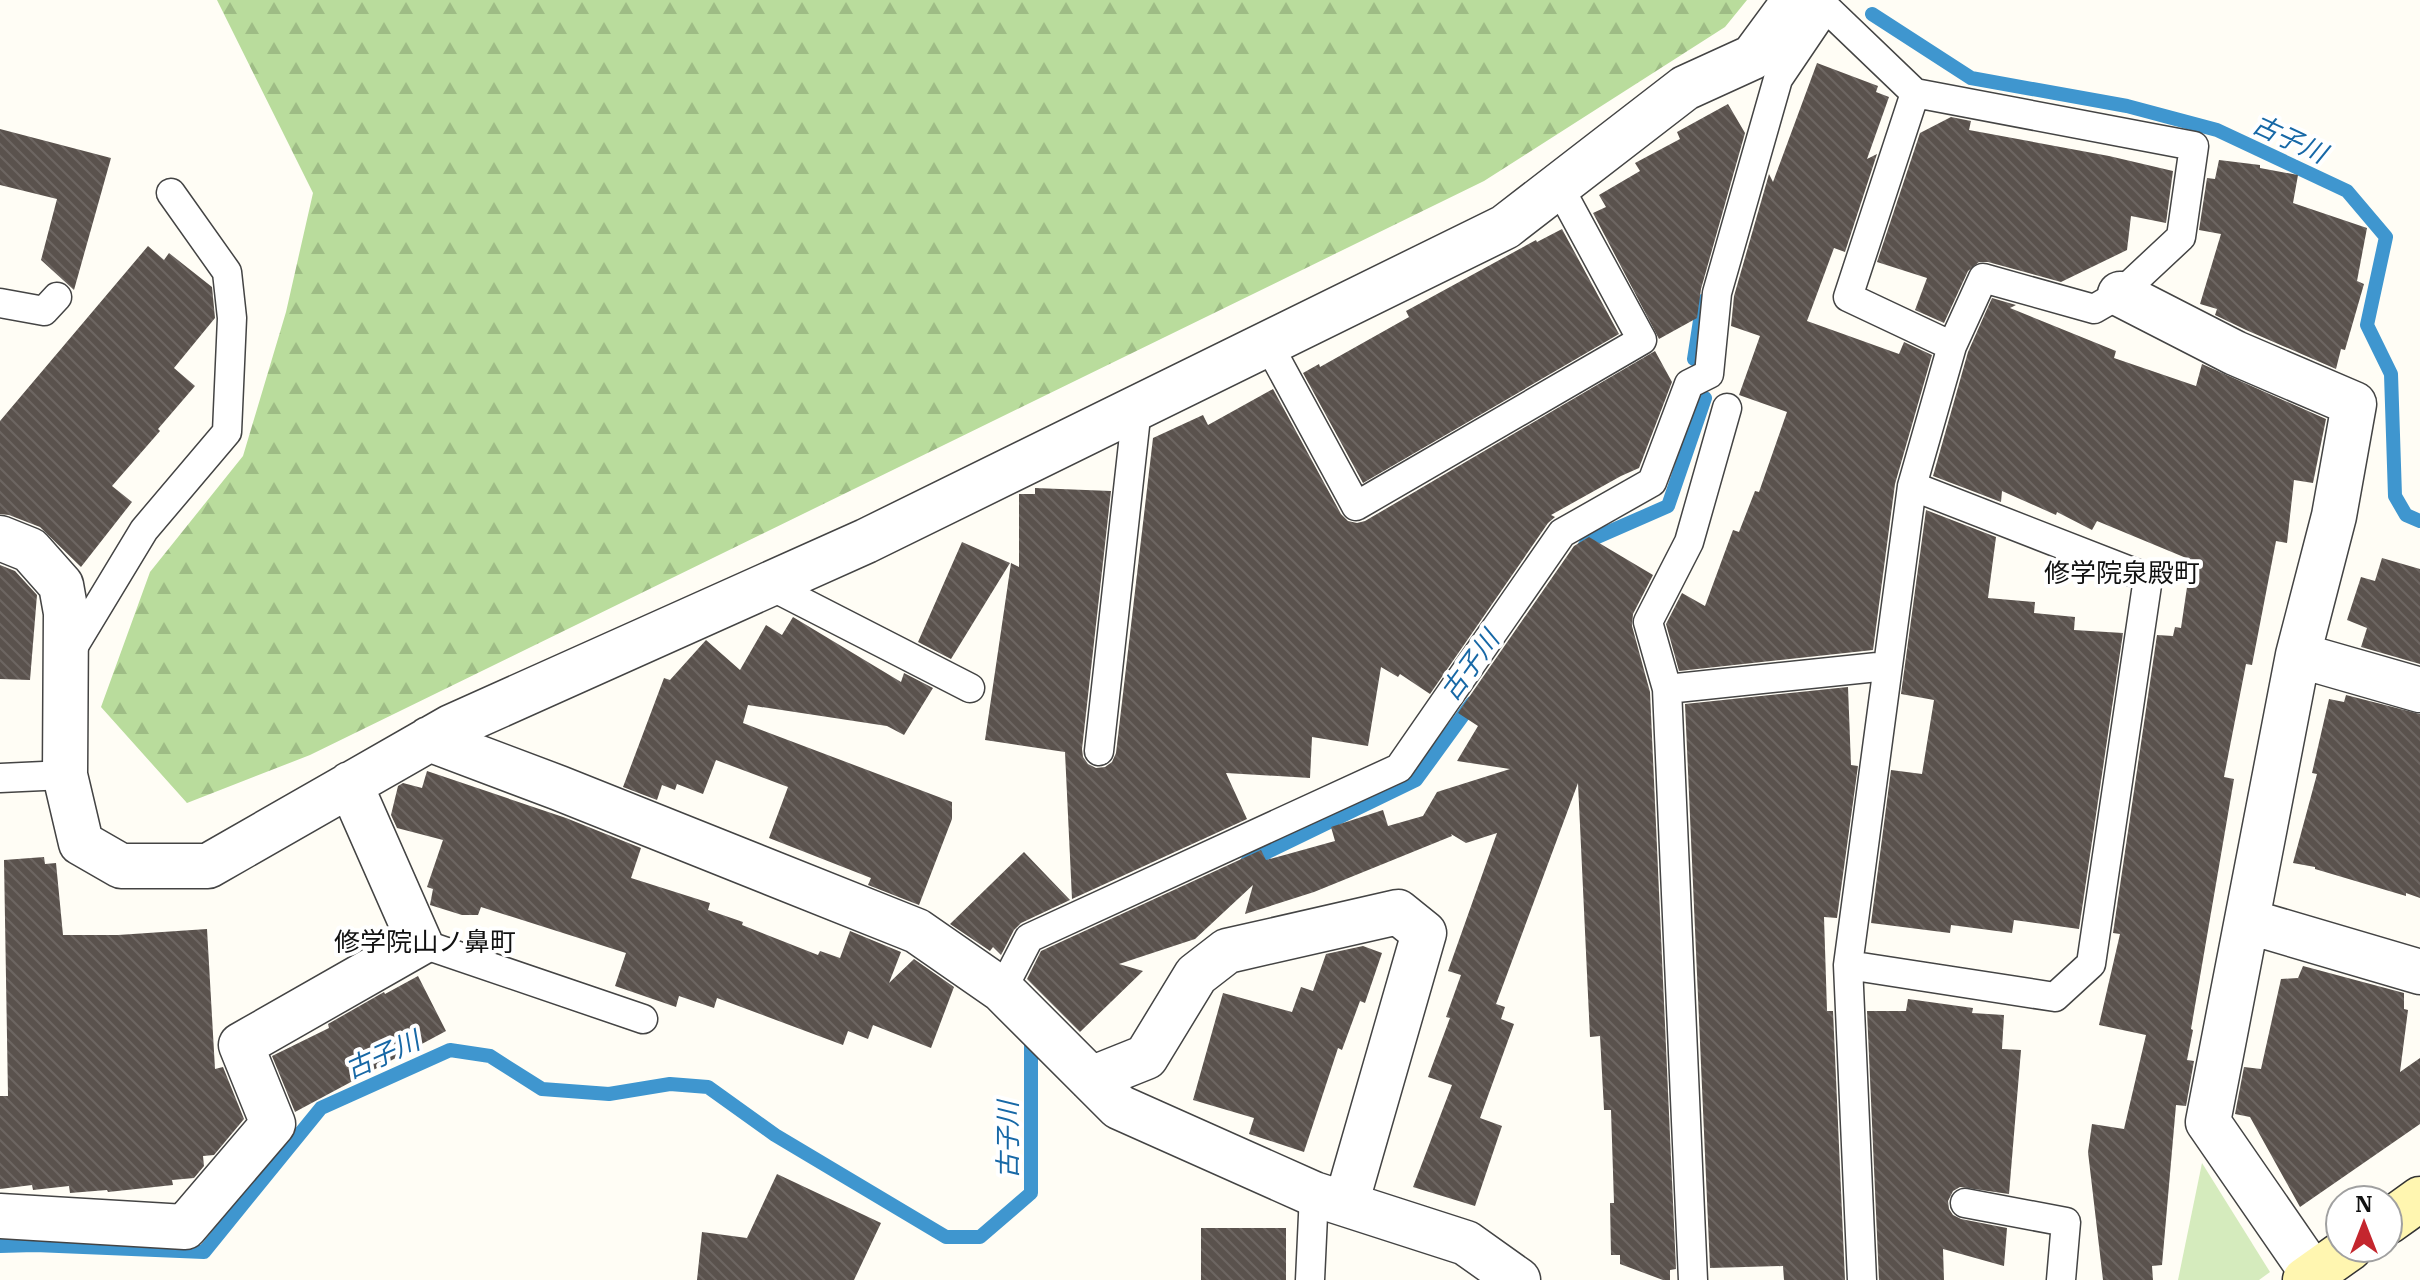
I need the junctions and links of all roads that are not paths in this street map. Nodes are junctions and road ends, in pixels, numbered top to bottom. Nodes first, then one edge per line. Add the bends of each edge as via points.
1 (1813, 3) edge
2 (1915, 93) junction
3 (1558, 185) junction
4 (171, 193) dead end
5 (2120, 294) junction
6 (57, 297) dead end
7 (0, 303) edge
8 (1268, 344) junction
9 (1952, 346) junction
10 (1137, 408) junction
11 (1727, 408) dead end
12 (1912, 486) junction
13 (0, 538) edge
14 (769, 585) junction
15 (2298, 655) junction
16 (66, 658) junction
17 (1887, 666) junction
18 (970, 688) dead end
19 (1667, 689) junction
20 (2420, 690) edge
21 (429, 739) junction
22 (1099, 751) dead end
23 (65, 775) junction
24 (0, 778) edge
25 (350, 784) junction
26 (2247, 921) junction
27 (420, 943) junction
28 (1848, 965) junction
29 (2420, 972) edge
30 (1002, 990) junction
31 (643, 1019) dead end
32 (1091, 1079) junction
33 (1330, 1199) junction
34 (1965, 1203) dead end
35 (0, 1216) edge
36 (2327, 1264) edge
37 (2309, 1277) edge
38 (1310, 1280) edge
39 (1518, 1280) edge
40 (1693, 1280) edge
41 (1862, 1280) edge
42 (2061, 1280) edge

1 - 2 lane
1 - 3 street via 1753,57 1685,88
1 - 30 lane via 1778,79 1717,293 1709,374 1689,384 1652,482 1562,533 1399,768 1029,938
2 - 5 lane via 2194,146 2181,237
2 - 9 lane via 1848,297
3 - 8 street via 1505,227
3 - 8 lane via 1642,340 1356,506
4 - 16 lane via 227,272 232,318 227,432 144,530
5 - 9 lane via 2094,309 1983,278
5 - 15 street via 2235,353 2354,404 2334,516
6 - 7 lane via 44,311
8 - 10 street
9 - 12 lane
10 - 14 street
10 - 22 lane
11 - 19 lane via 1689,542 1648,622
12 - 17 lane
12 - 28 lane via 2148,578 2091,964 2055,997
13 - 16 street via 30,550 61,585
14 - 18 lane
14 - 21 street
15 - 20 street
15 - 26 street
16 - 23 street
17 - 19 lane
17 - 28 lane
19 - 40 lane
21 - 25 street
21 - 30 street via 917,931
23 - 24 lane
23 - 25 street via 81,843 121,866 208,866
25 - 27 street
26 - 29 street
26 - 37 street via 2208,1122
27 - 31 lane
27 - 35 street via 241,1045 273,1124 185,1227
28 - 41 lane
30 - 32 street
32 - 33 street via 1119,1107
32 - 33 street via 1146,1057 1196,975 1227,951 1398,912 1424,933
33 - 38 lane
33 - 39 street via 1466,1243
34 - 42 lane via 2066,1222
36 - 37 street

